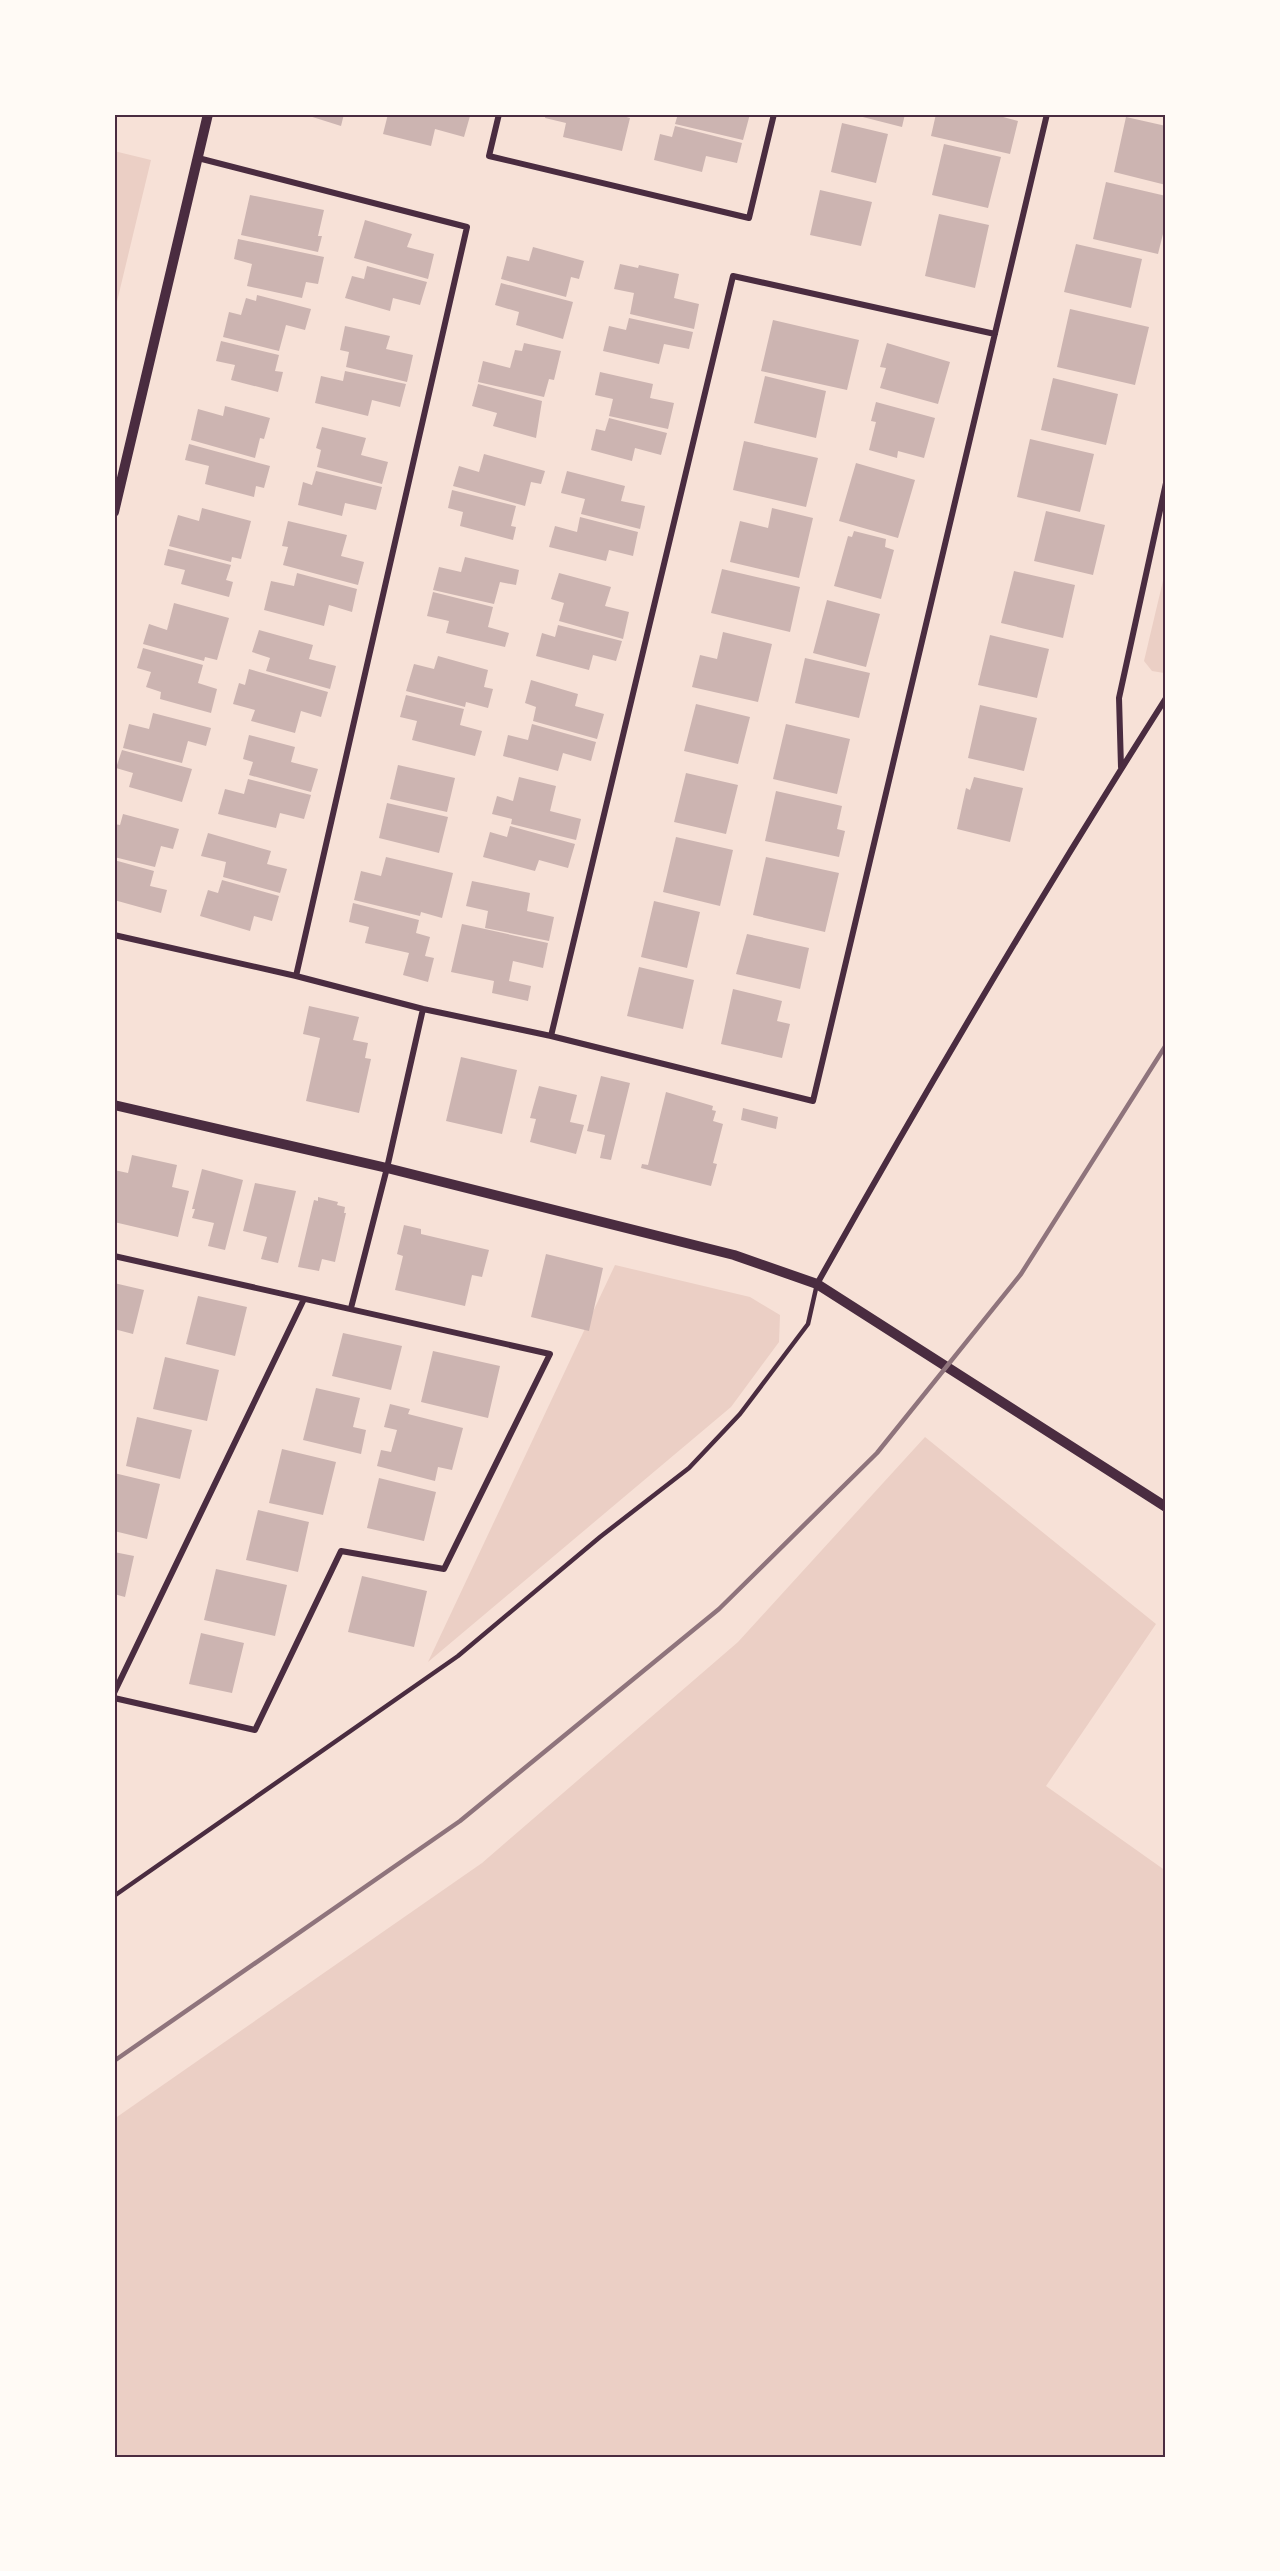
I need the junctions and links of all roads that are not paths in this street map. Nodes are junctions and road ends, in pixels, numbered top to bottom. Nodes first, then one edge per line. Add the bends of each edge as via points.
1 (208, 114) edge
2 (499, 114) edge
3 (774, 114) edge
4 (1047, 114) edge
5 (198, 158) junction
6 (995, 334) junction
7 (1166, 483) edge
8 (114, 512) edge
9 (1166, 698) edge
10 (1122, 768) junction
11 (114, 935) edge
12 (296, 976) junction
13 (423, 1009) junction
14 (551, 1036) junction
15 (114, 1105) edge
16 (387, 1168) junction
17 (114, 1256) edge
18 (818, 1284) junction
19 (303, 1299) junction
20 (351, 1308) junction
21 (1166, 1507) edge
22 (114, 1693) edge
23 (114, 1698) edge
24 (114, 1896) edge

1 - 5 street
2 - 3 street via 489,156 748,218
4 - 6 street
5 - 8 street
5 - 12 street via 467,227
6 - 14 street via 733,276
6 - 14 street via 813,1101
7 - 10 street via 1119,698
9 - 10 street
10 - 18 street via 895,1146
11 - 12 street
12 - 13 street
13 - 14 street
13 - 16 street
15 - 16 street
16 - 18 street via 734,1255
16 - 20 street
17 - 19 street
18 - 21 street
18 - 24 lane via 808,1324 740,1414 689,1468 458,1656
19 - 20 street
19 - 22 street
20 - 23 street via 550,1354 444,1569 341,1551 255,1730

